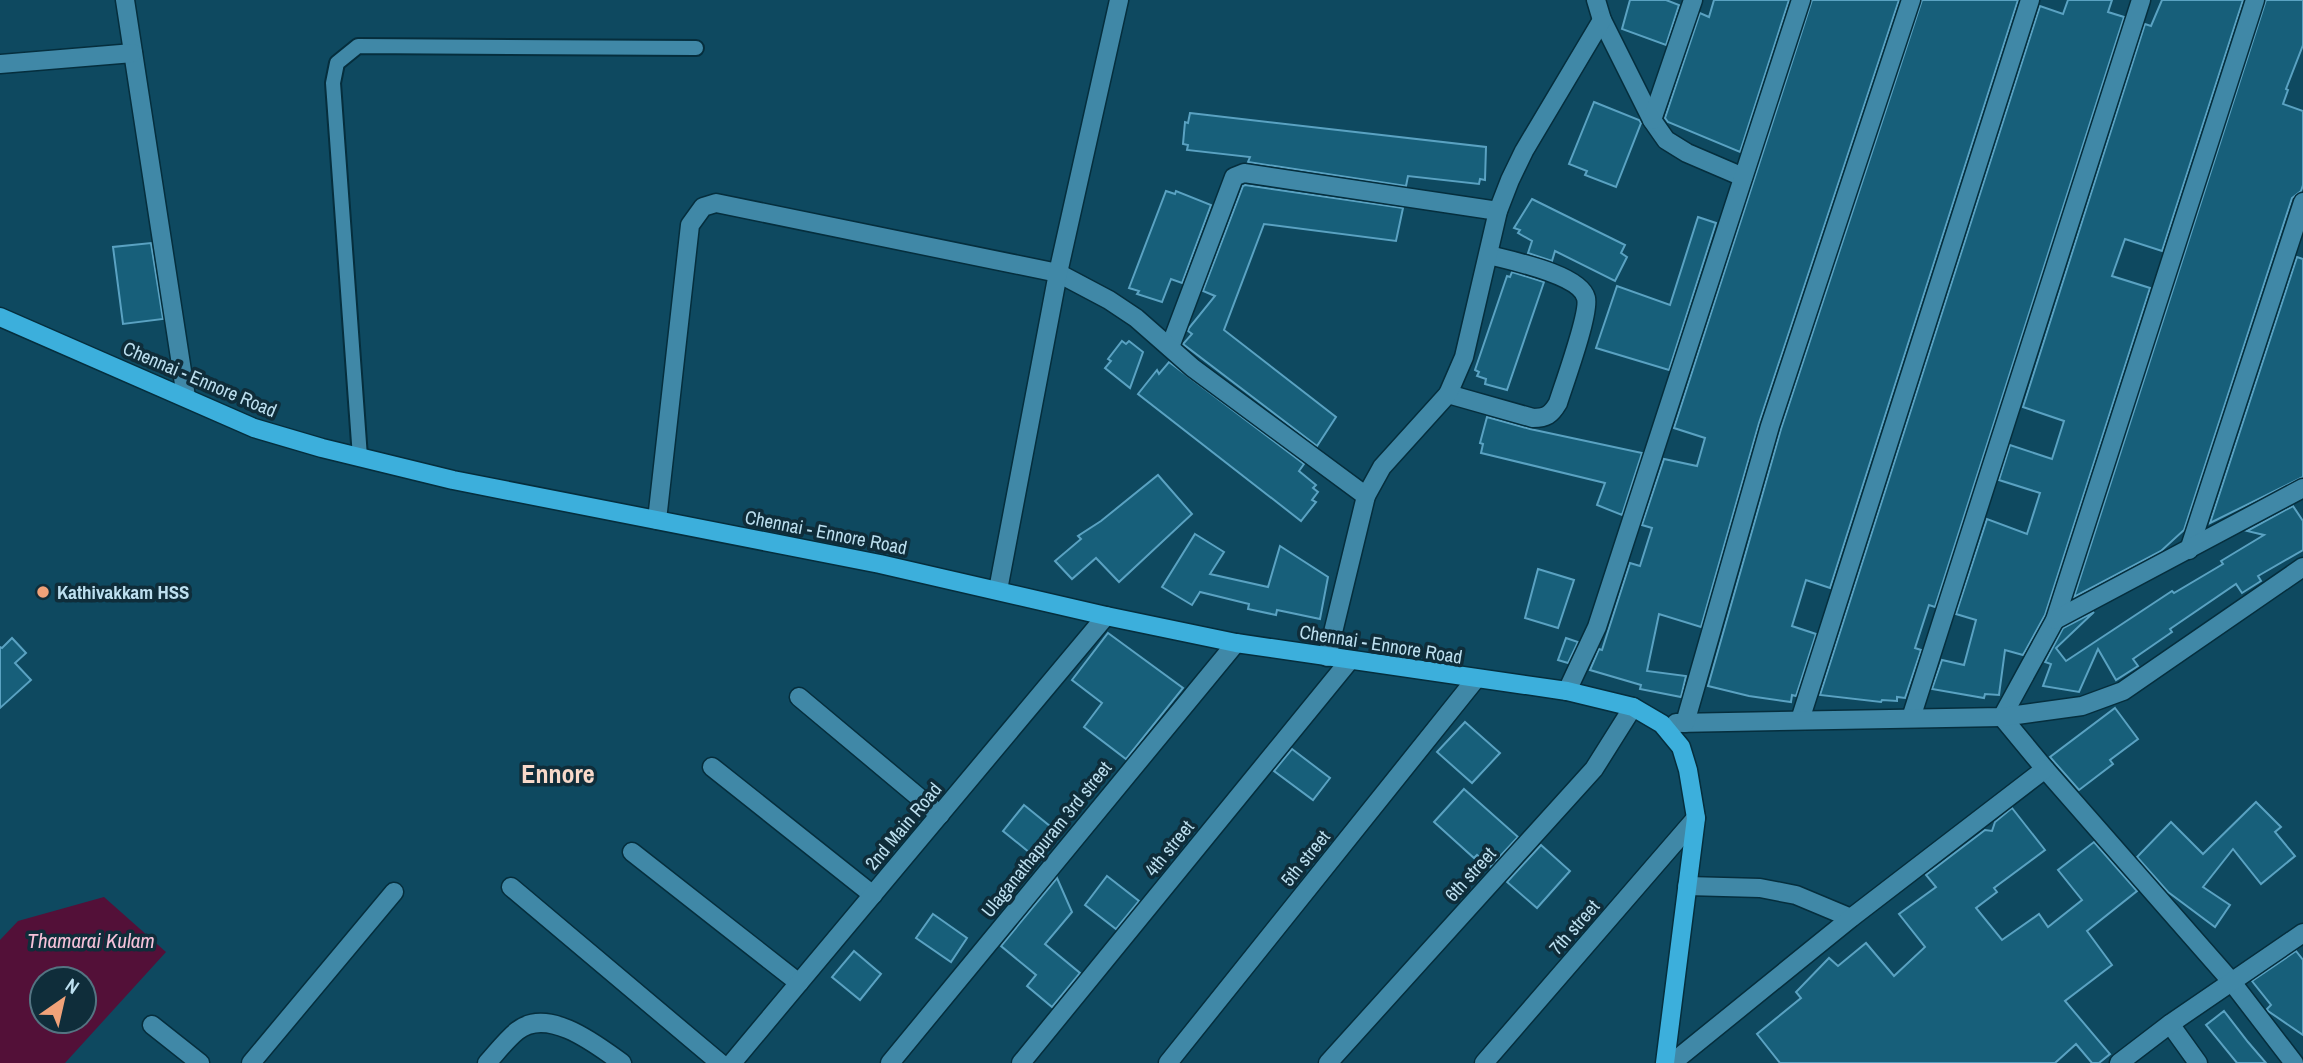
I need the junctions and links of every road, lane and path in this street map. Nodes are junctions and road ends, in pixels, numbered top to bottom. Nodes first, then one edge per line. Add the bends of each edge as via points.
1 (125, 0) edge
2 (1119, 0) edge
3 (1693, 0) edge
4 (1801, 0) edge
5 (1911, 0) edge
6 (2030, 0) edge
7 (2141, 0) edge
8 (2255, 0) edge
9 (1599, 6) edge
10 (696, 48) dead end
11 (133, 53) junction
12 (0, 64) edge
13 (1652, 120) junction
14 (1743, 177) junction
15 (2303, 201) edge
16 (1498, 211) junction
17 (1489, 255) junction
18 (1058, 273) junction
19 (0, 317) edge
20 (1170, 347) junction
21 (1448, 394) junction
22 (186, 397) junction
23 (360, 457) junction
24 (2303, 488) edge
25 (1366, 496) junction
26 (657, 520) junction
27 (2189, 550) junction
28 (2303, 567) edge
29 (998, 590) junction
30 (1106, 616) junction
31 (2055, 620) junction
32 (1236, 643) junction
33 (1327, 657) junction
34 (1350, 660) junction
35 (1475, 680) junction
36 (1567, 691) junction
37 (799, 697) dead end
38 (1633, 707) junction
39 (2002, 717) junction
40 (1911, 718) junction
41 (1800, 720) junction
42 (1685, 723) junction
43 (1662, 724) junction
44 (712, 767) dead end
45 (2045, 769) junction
46 (940, 815) junction
47 (1696, 818) junction
48 (632, 852) dead end
49 (1687, 886) junction
50 (512, 887) dead end
51 (394, 892) dead end
52 (873, 895) junction
53 (1851, 918) junction
54 (2303, 933) edge
55 (2231, 981) junction
56 (799, 983) junction
57 (2170, 1024) junction
58 (152, 1025) dead end
59 (200, 1063) edge
60 (251, 1063) edge
61 (486, 1063) edge
62 (622, 1063) edge
63 (720, 1063) edge
64 (732, 1063) edge
65 (890, 1063) edge
66 (1021, 1063) edge
67 (1168, 1063) edge
68 (1328, 1063) edge
69 (1484, 1063) edge
70 (1665, 1063) edge
71 (1672, 1063) edge
72 (2119, 1063) edge
73 (2198, 1063) edge
74 (2294, 1063) edge

1 - 11 street
2 - 18 street
3 - 13 street
4 - 14 street
5 - 42 street via 1770,426
6 - 41 street
7 - 40 street
8 - 31 street
9 - 13 street
9 - 16 street
10 - 23 lane via 358,46 337,64 333,83
11 - 12 street
11 - 22 street
13 - 14 street via 1666,140
14 - 36 street via 1597,626
15 - 27 street
16 - 17 street
16 - 20 street via 1244,173 1234,177
17 - 21 street via 1464,356
17 - 21 street via 1566,278 1586,298 1562,390 1552,413 1544,418
18 - 20 street via 1109,300
18 - 26 street via 716,203 703,207 690,225
18 - 29 street
19 - 22 main road, Chennai - Ennore Road
20 - 25 street
21 - 25 street via 1382,467
22 - 23 main road, Chennai - Ennore Road via 254,428
23 - 26 main road, Chennai - Ennore Road
24 - 27 street
25 - 33 street
26 - 29 main road, Chennai - Ennore Road
27 - 31 street
28 - 39 street via 2123,691 2082,706
29 - 30 main road, Chennai - Ennore Road
30 - 32 main road, Chennai - Ennore Road
30 - 46 street, 2nd Main Road
31 - 39 street
32 - 33 main road, Chennai - Ennore Road
32 - 65 street, Ulaganathapuram 3rd street
33 - 34 main road, Chennai - Ennore Road
34 - 35 main road, Chennai - Ennore Road
34 - 66 street, 4th street
35 - 36 main road, Chennai - Ennore Road
35 - 67 street, 5th street
36 - 38 main road, Chennai - Ennore Road
37 - 46 street
38 - 43 main road, Chennai - Ennore Road
38 - 68 street, 6th street via 1594,769
39 - 40 street
39 - 45 street
40 - 41 street
41 - 42 street
42 - 43 street
43 - 47 main road via 1681,747
44 - 52 street
45 - 53 street
45 - 55 street
46 - 52 street, 2nd Main Road
47 - 49 main road
47 - 69 street, 7th street
48 - 56 street
49 - 53 street via 1760,888 1796,895
49 - 70 main road
50 - 63 street
51 - 60 street
52 - 56 street, 2nd Main Road
53 - 71 street
54 - 55 street
55 - 57 street
55 - 74 street
56 - 64 street, 2nd Main Road
57 - 72 street
57 - 73 street
58 - 59 street
61 - 62 street via 519,1029 539,1021 567,1028

